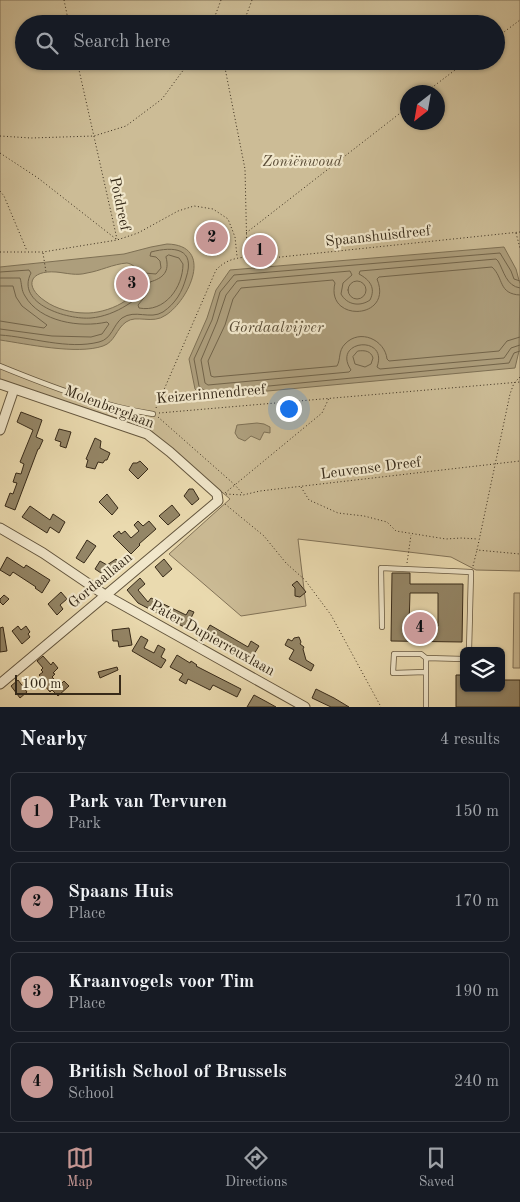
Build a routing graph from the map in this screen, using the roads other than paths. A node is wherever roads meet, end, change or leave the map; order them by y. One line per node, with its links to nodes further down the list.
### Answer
1 (0, 366): 4 (lane, Keizerinnendreef)
2 (0, 384): 3 (street, Molenberglaan)
3 (14, 389): 5 (street); 6 (street, Molenberglaan)
4 (153, 414)
5 (0, 430)
6 (222, 496): 8 (street, Gordaallaan)
7 (0, 528): 8 (street, Pater Dupierreuxlaan)
8 (105, 595): 14 (street, Gordaallaan); 15 (street, Pater Dupierreuxlaan)
9 (382, 627): 10 (lane)
10 (469, 647)
11 (426, 658): 12 (lane); 13 (lane); 13 (lane)
12 (460, 659)
13 (426, 672): 16 (lane)
14 (0, 684)
15 (305, 707)
16 (426, 707)

